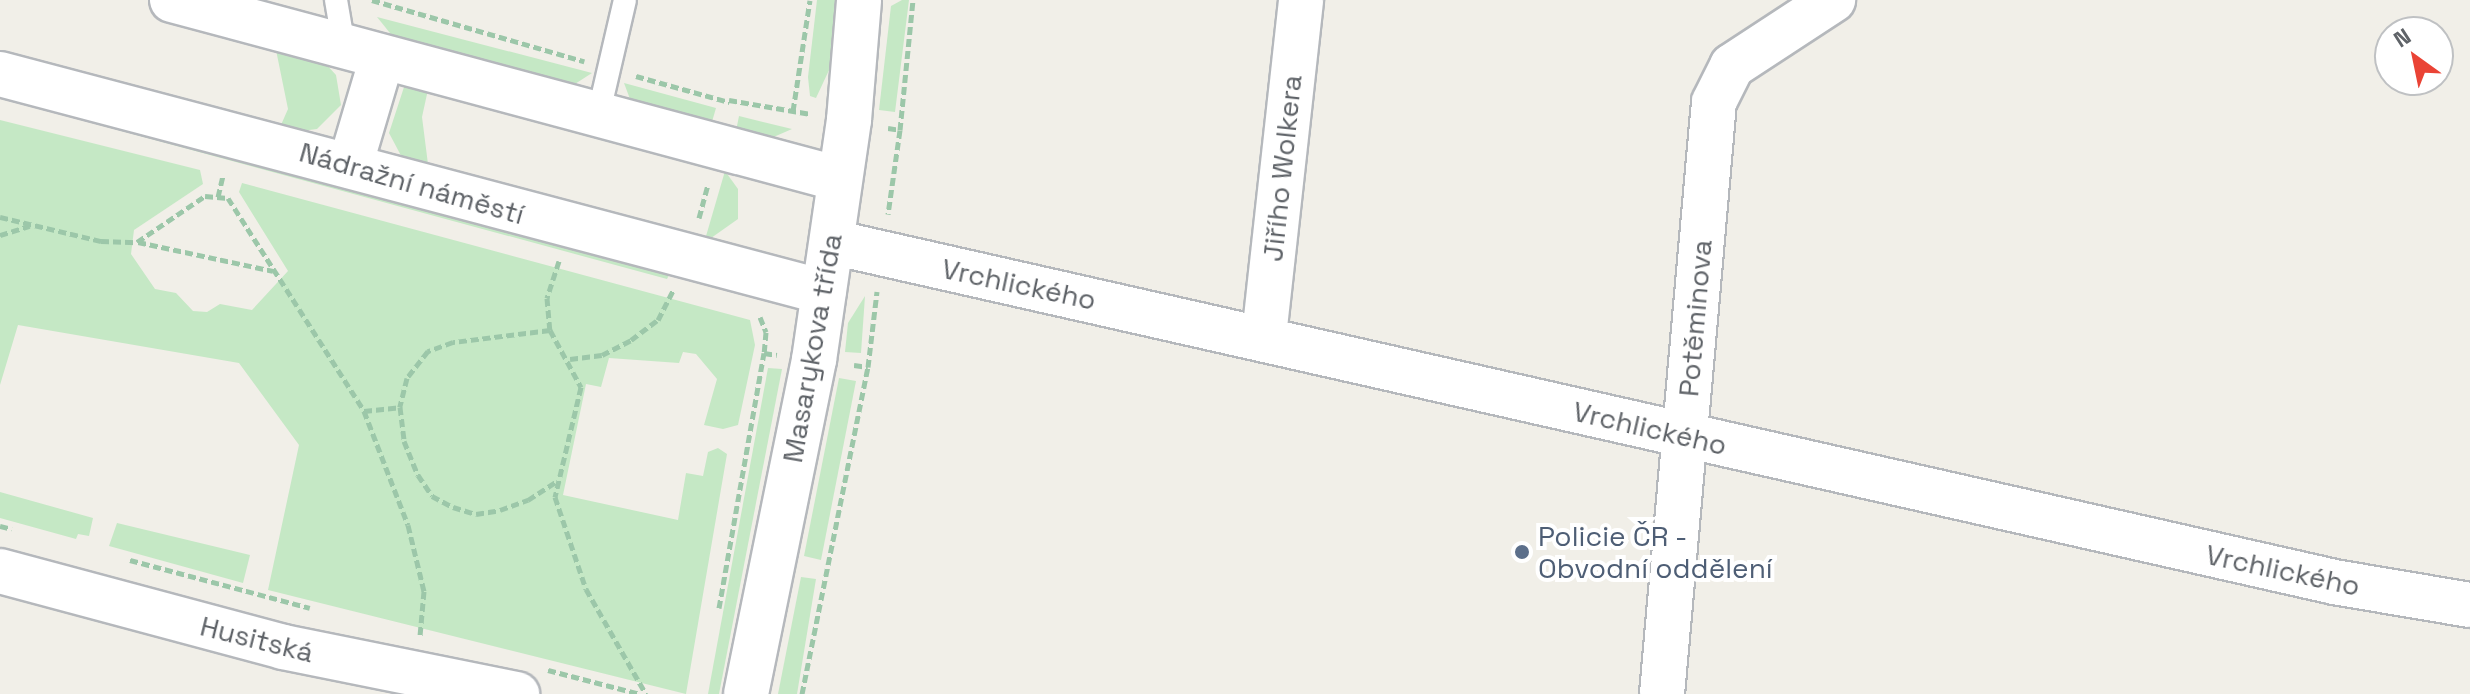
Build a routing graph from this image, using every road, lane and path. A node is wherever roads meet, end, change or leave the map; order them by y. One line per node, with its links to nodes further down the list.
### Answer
1 (172, 0): 9 (street)
2 (336, 0): 10 (lane)
3 (625, 0): 13 (lane)
4 (810, 0): 12 (path)
5 (859, 0): 17 (street, Masarykova třída)
6 (913, 0): 14 (path)
7 (1301, 0): 28 (street, Jiřího Wolkera)
8 (1833, 0): 33 (street, Potěminova)
9 (263, 12): 10 (street)
10 (363, 53): 13 (street); 15 (street)
11 (0, 74): 15 (street, Nádražní náměstí)
12 (793, 111)
13 (598, 116): 17 (street)
14 (900, 130)
15 (350, 166): 26 (street, Nádražní náměstí)
16 (224, 170): 18 (path)
17 (839, 179): 23 (street, Masarykova třída)
18 (218, 197): 22 (path); 25 (path)
19 (0, 217): 20 (path)
20 (32, 226): 21 (path); 22 (path)
21 (0, 235)
22 (137, 242): 25 (path)
23 (832, 242): 26 (street, Masarykova třída); 28 (street, Vrchlického)
24 (559, 260): 27 (path)
25 (274, 271): 32 (path)
26 (824, 292): 41 (street, Masarykova třída)
27 (550, 330): 31 (path); 34 (path)
28 (1264, 336): 33 (street, Vrchlického)
29 (764, 353): 37 (path)
30 (868, 367): 42 (path)
31 (400, 407): 32 (path); 34 (path)
32 (364, 411): 38 (path)
33 (1684, 436): 36 (street, Vrchlického); 43 (street, Potěminova)
34 (558, 481): 40 (path)
35 (0, 571): 39 (street, Husitská)
36 (2470, 605)
37 (717, 617)
38 (420, 637)
39 (517, 694)
40 (646, 694)
41 (746, 694)
42 (802, 694)
43 (1662, 694)

